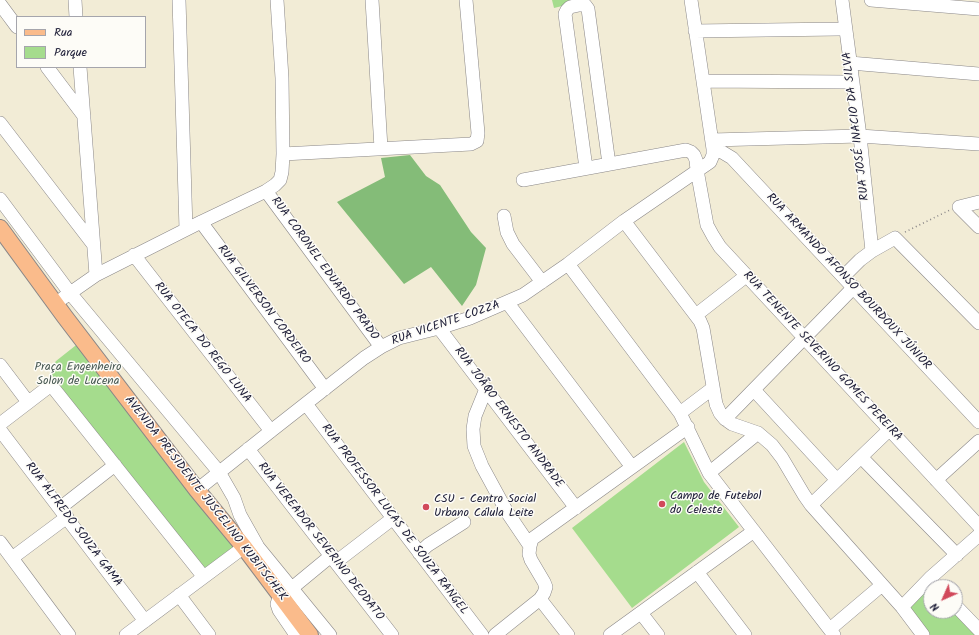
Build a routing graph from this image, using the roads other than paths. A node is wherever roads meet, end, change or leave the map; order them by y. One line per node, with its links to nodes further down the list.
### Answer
1 (75, 0): 11 (street)
2 (179, 0): 40 (street)
3 (278, 0): 27 (street)
4 (372, 0): 26 (street)
5 (466, 0): 26 (street)
6 (691, 0): 14 (street)
7 (842, 0): 15 (street, RUA JOSÉ INACIO DA SILVA)
8 (870, 0): 9 (street)
9 (979, 9)
10 (2, 10): 12 (street)
11 (76, 16)
12 (16, 26)
13 (839, 29): 14 (street)
14 (695, 31): 19 (street)
15 (850, 63): 18 (street); 23 (street, RUA JOSÉ INACIO DA SILVA)
16 (48, 68): 21 (street)
17 (80, 68): 21 (street)
18 (979, 74)
19 (703, 81): 20 (street); 24 (street)
20 (847, 82)
21 (84, 116): 42 (street)
22 (2, 128): 42 (street)
23 (860, 136): 24 (street); 25 (street); 43 (street, RUA JOSÉ INACIO DA SILVA)
24 (712, 144): 30 (street, RUA VICENTE COZZA); 48 (street, RUA ARMANDO AFONSO BOURDOUX JÚNIOR)
25 (979, 144)
26 (381, 148): 27 (street)
27 (283, 154): 32 (street)
28 (609, 164): 29 (street, RUA TENENTE SEVERINO GOMES PEREIRA); 29 (street); 30 (street, RUA TENENTE SEVERINO GOMES PEREIRA)
29 (586, 168): 31 (street, RUA TENENTE SEVERINO GOMES PEREIRA)
30 (697, 170): 37 (street, RUA VICENTE COZZA); 47 (street, RUA TENENTE SEVERINO GOMES PEREIRA)
31 (523, 180)
32 (266, 191): 36 (street); 58 (street, RUA CORONEL EDUARDO PRADO)
33 (0, 199): 38 (street)
34 (979, 202): 39 (street)
35 (504, 216): 49 (street)
36 (201, 222): 40 (street); 61 (street, RUA GILVERSON CORDEIRO)
37 (624, 222): 45 (street, RUA VICENTE COZZA); 54 (street)
38 (19, 224): 41 (street); 51 (street)
39 (979, 227)
40 (186, 230): 44 (street)
41 (2, 231): 53 (main road, AVENIDA PRESIDENTE JUSCELINO KUBITSCHEK)
42 (93, 244): 46 (street)
43 (872, 251): 48 (street); 55 (street)
44 (134, 255): 46 (street); 73 (street, RUA OTECA DO REGO LUNA)
45 (568, 264): 49 (street, RUA VICENTE COZZA); 66 (street)
46 (96, 275): 51 (street)
47 (746, 276): 54 (street); 57 (street, RUA TENENTE SEVERINO GOMES PEREIRA)
48 (844, 276): 50 (street, RUA ARMANDO AFONSO BOURDOUX JÚNIOR)
49 (542, 282): 52 (street, RUA VICENTE COZZA)
50 (854, 287): 57 (street); 68 (street, RUA ARMANDO AFONSO BOURDOUX JÚNIOR)
51 (70, 293): 53 (street); 80 (street)
52 (508, 302): 56 (street, RUA VICENTE COZZA); 79 (street)
53 (55, 303): 84 (main road, AVENIDA PRESIDENTE JUSCELINO KUBITSCHEK)
54 (696, 315): 60 (street)
55 (979, 323)
56 (439, 328): 58 (street, RUA VICENTE COZZA); 62 (street, RUA JOÃQO ERNESTO ANDRADE)
57 (805, 338): 63 (street); 72 (street, RUA TENENTE SEVERINO GOMES PEREIRA)
58 (381, 347): 61 (street, RUA VICENTE COZZA)
59 (0, 365): 64 (street)
60 (713, 388): 66 (street); 67 (street)
61 (326, 389): 65 (street, RUA VICENTE COZZA)
62 (486, 389): 86 (street, RUA JOÃQO ERNESTO ANDRADE); 93 (street)
63 (754, 390): 67 (street); 82 (street)
64 (28, 402): 69 (street); 78 (street)
65 (306, 404): 73 (street, RUA VICENTE COZZA); 88 (street, RUA PROFESSOR LUCAS DE SOUZA RANGEL)
66 (680, 413): 70 (street)
67 (725, 419): 74 (street)
68 (979, 422)
69 (0, 424)
70 (688, 427): 79 (street); 81 (street)
71 (0, 430): 87 (street, RUA ALFREDO SOUZA GAMA)
72 (889, 430): 77 (street); 83 (street, RUA TENENTE SEVERINO GOMES PEREIRA)
73 (271, 431): 76 (street, RUA VICENTE COZZA)
74 (758, 433): 81 (street); 85 (street)
75 (979, 441): 83 (street)
76 (248, 449): 80 (street, RUA VICENTE COZZA); 98 (street, RUA VEREADOR SEVERINO DEODATO)
77 (861, 457): 82 (street); 97 (street)
78 (115, 464): 87 (street); 100 (street)
79 (632, 468): 86 (street)
80 (219, 472): 84 (street, RUA VICENTE COZZA); 103 (street)
81 (709, 473): 91 (street)
82 (837, 480): 85 (street)
83 (936, 480): 90 (street, RUA TENENTE SEVERINO GOMES PEREIRA)
84 (197, 490): 94 (main road, AVENIDA PRESIDENTE JUSCELINO KUBITSCHEK)
85 (811, 505): 102 (street)
86 (576, 508): 93 (street)
87 (63, 512): 95 (street); 110 (street, RUA ALFREDO SOUZA GAMA)
88 (392, 519): 96 (street, RUA PROFESSOR LUCAS DE SOUZA RANGEL); 98 (street)
89 (464, 522): 96 (street)
90 (979, 526)
91 (754, 531): 99 (street); 112 (street)
92 (979, 535): 97 (street)
93 (530, 546): 106 (street)
94 (244, 547): 100 (street); 103 (main road, AVENIDA PRESIDENTE JUSCELINO KUBITSCHEK)
95 (4, 550): 113 (street)
96 (419, 553): 120 (street, RUA PROFESSOR LUCAS DE SOUZA RANGEL)
97 (957, 555): 101 (street)
98 (334, 559): 103 (street); 119 (street, RUA VEREADOR SEVERINO DEODATO)
99 (697, 572): 108 (street); 125 (street)
100 (203, 576): 105 (street)
101 (937, 579)
102 (882, 585): 107 (street); 112 (street)
103 (286, 591): 116 (street); 117 (main road, AVENIDA PRESIDENTE JUSCELINO KUBITSCHEK); 118 (street)
104 (923, 591): 107 (street)
105 (179, 595): 110 (street); 115 (street)
106 (540, 600): 121 (street); 122 (street)
107 (902, 607): 126 (street)
108 (641, 613): 123 (street); 124 (street)
109 (963, 613): 111 (street)
110 (146, 621): 114 (street)
111 (979, 630)
112 (832, 632)
113 (68, 635)
114 (126, 635)
115 (209, 635)
116 (296, 635)
117 (310, 635)
118 (330, 635)
119 (392, 635)
120 (482, 635)
121 (495, 635)
122 (568, 635)
123 (610, 635)
124 (658, 635)
125 (745, 635)
126 (923, 635)

